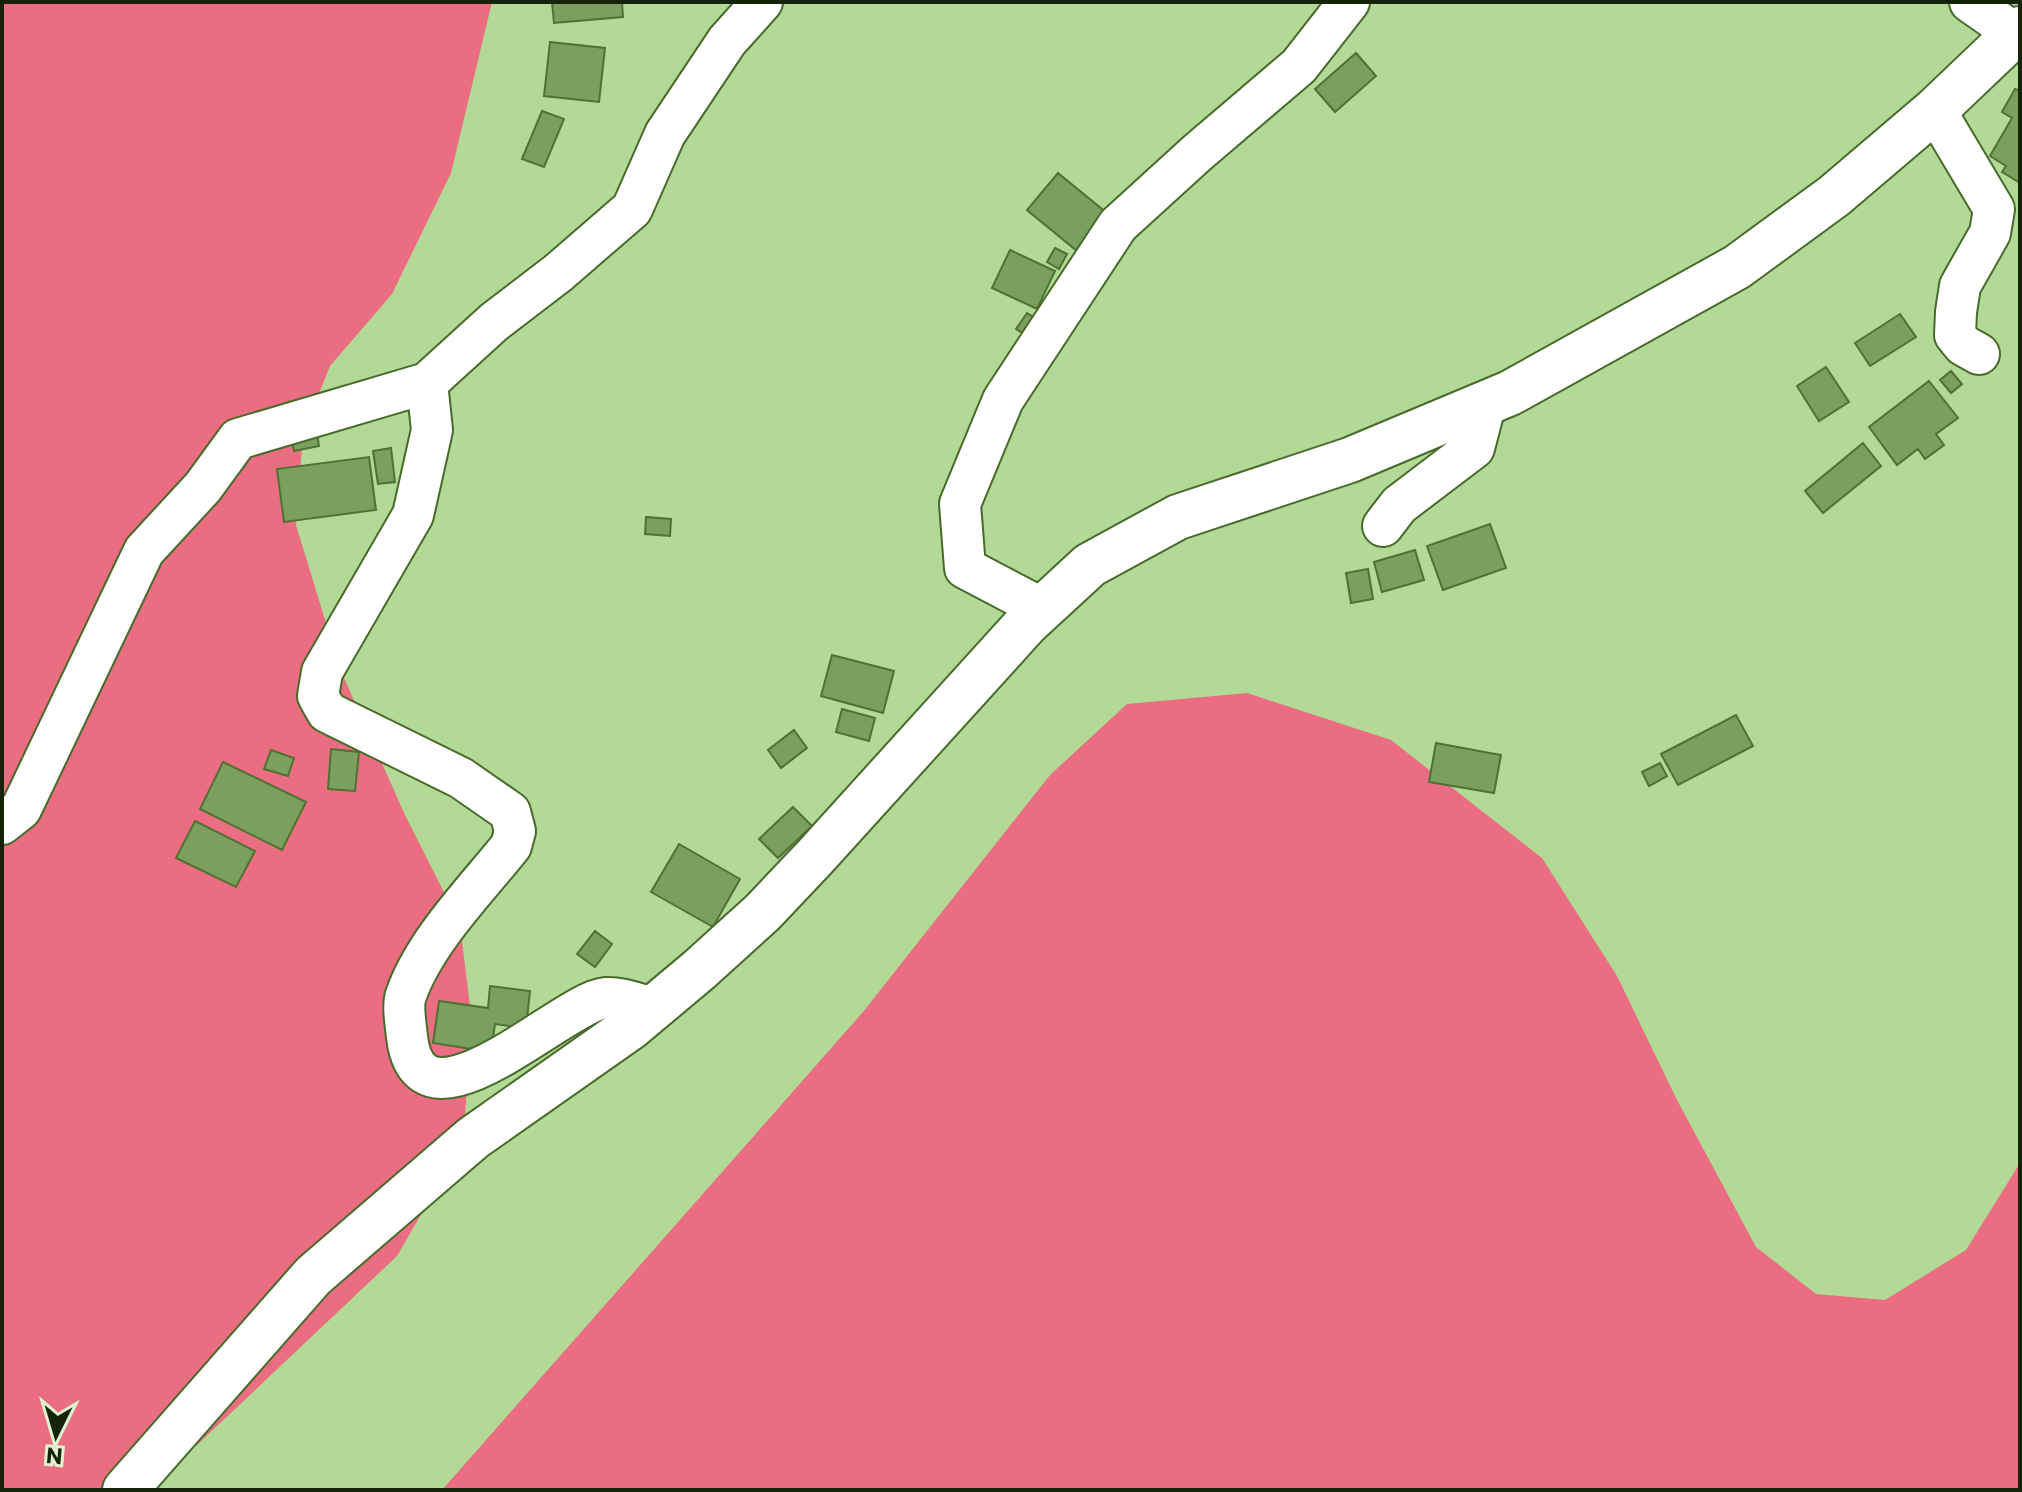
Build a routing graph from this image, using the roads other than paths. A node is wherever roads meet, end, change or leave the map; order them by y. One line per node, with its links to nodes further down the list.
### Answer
1 (762, 2): 7 (street)
2 (1349, 2): 10 (street)
3 (1970, 2): 4 (street)
4 (2018, 32): 5 (street)
5 (1935, 110): 6 (street); 8 (street)
6 (1979, 354)
7 (427, 383): 11 (street); 12 (street)
8 (1486, 402): 9 (street); 10 (street)
9 (1383, 526)
10 (1043, 609): 12 (street)
11 (2, 824)
12 (654, 1008): 13 (street)
13 (125, 1490)

